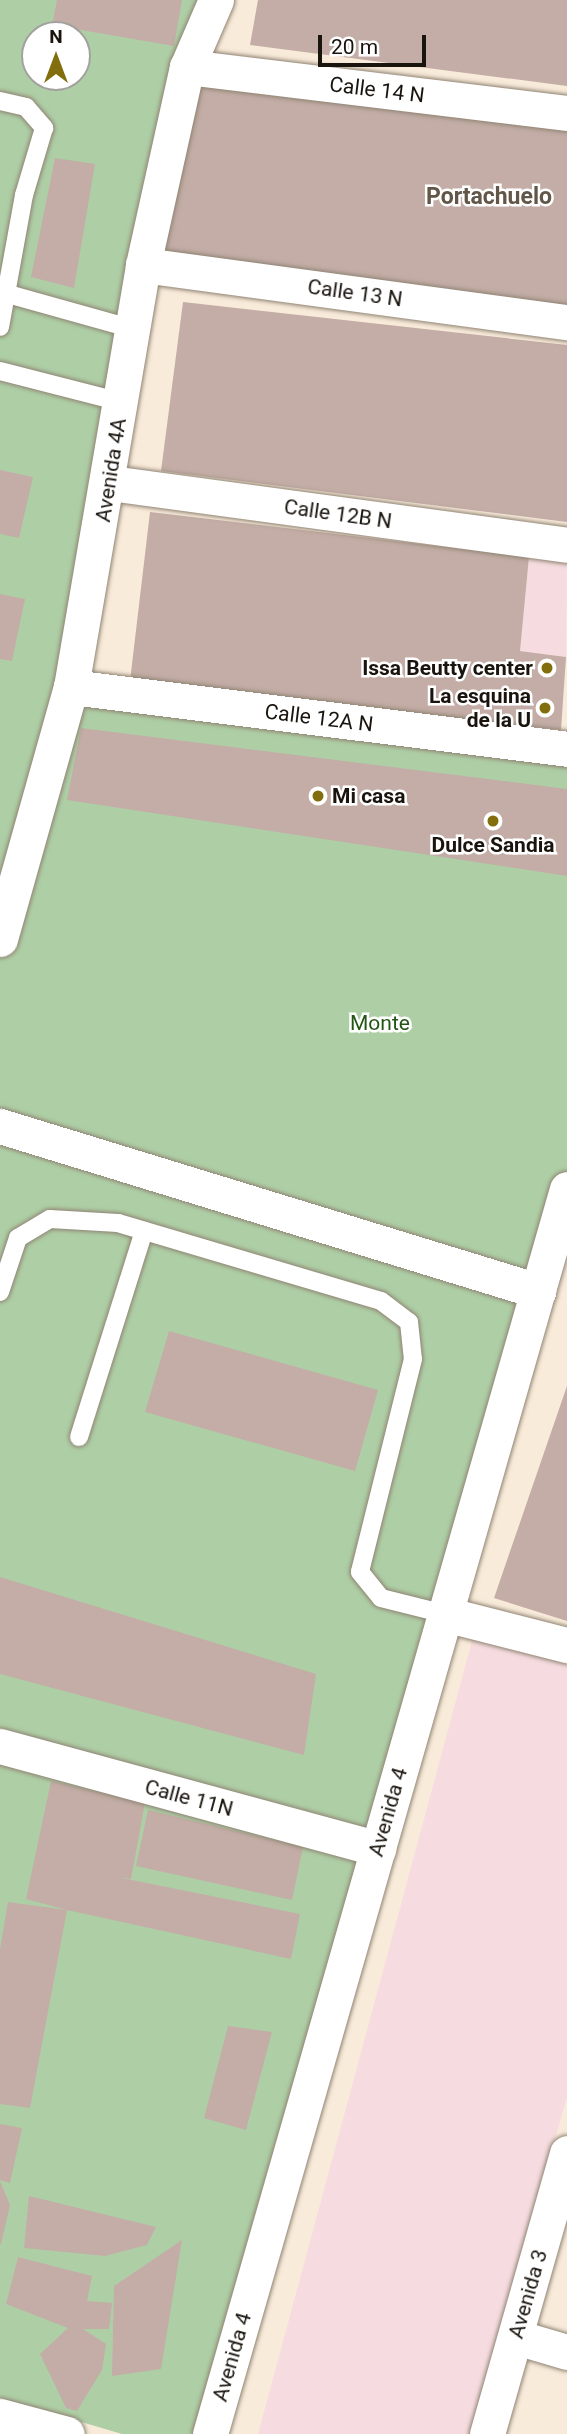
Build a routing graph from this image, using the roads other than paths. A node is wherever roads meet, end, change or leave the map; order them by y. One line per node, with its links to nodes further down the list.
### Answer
1 (215, 0): 2 (street, Avenida 4A)
2 (187, 67): 4 (street, Calle 14 N); 5 (street, Avenida 4A)
3 (0, 101): 6 (lane)
4 (567, 113)
5 (143, 265): 7 (street, Calle 13 N); 9 (street, Avenida 4A)
6 (8, 294): 8 (lane); 9 (lane)
7 (567, 321)
8 (0, 327)
9 (133, 329): 11 (street, Avenida 4A)
10 (0, 371): 11 (lane)
11 (121, 402): 12 (street, Avenida 4A)
12 (110, 483): 13 (street, Calle 12B N); 14 (street, Avenida 4A)
13 (567, 545)
14 (71, 687): 15 (street, Calle 12A N); 16 (street, Avenida 4A)
15 (567, 748)
16 (0, 939)
17 (0, 1126): 21 (street)
18 (567, 1189): 21 (street, Avenida 4)
19 (144, 1231): 20 (lane); 22 (lane); 23 (lane)
20 (0, 1292)
21 (538, 1292): 23 (street, Avenida 4)
22 (79, 1437)
23 (445, 1614): 24 (street); 26 (street, Avenida 4)
24 (567, 1645)
25 (0, 1746): 26 (street, Calle 11N)
26 (377, 1849): 32 (street, Avenida 4)
27 (567, 2153): 28 (street, Avenida 3)
28 (516, 2337): 29 (street); 33 (street, Avenida 3)
29 (567, 2352)
30 (0, 2416): 31 (street)
31 (67, 2434)
32 (210, 2434)
33 (487, 2434)

